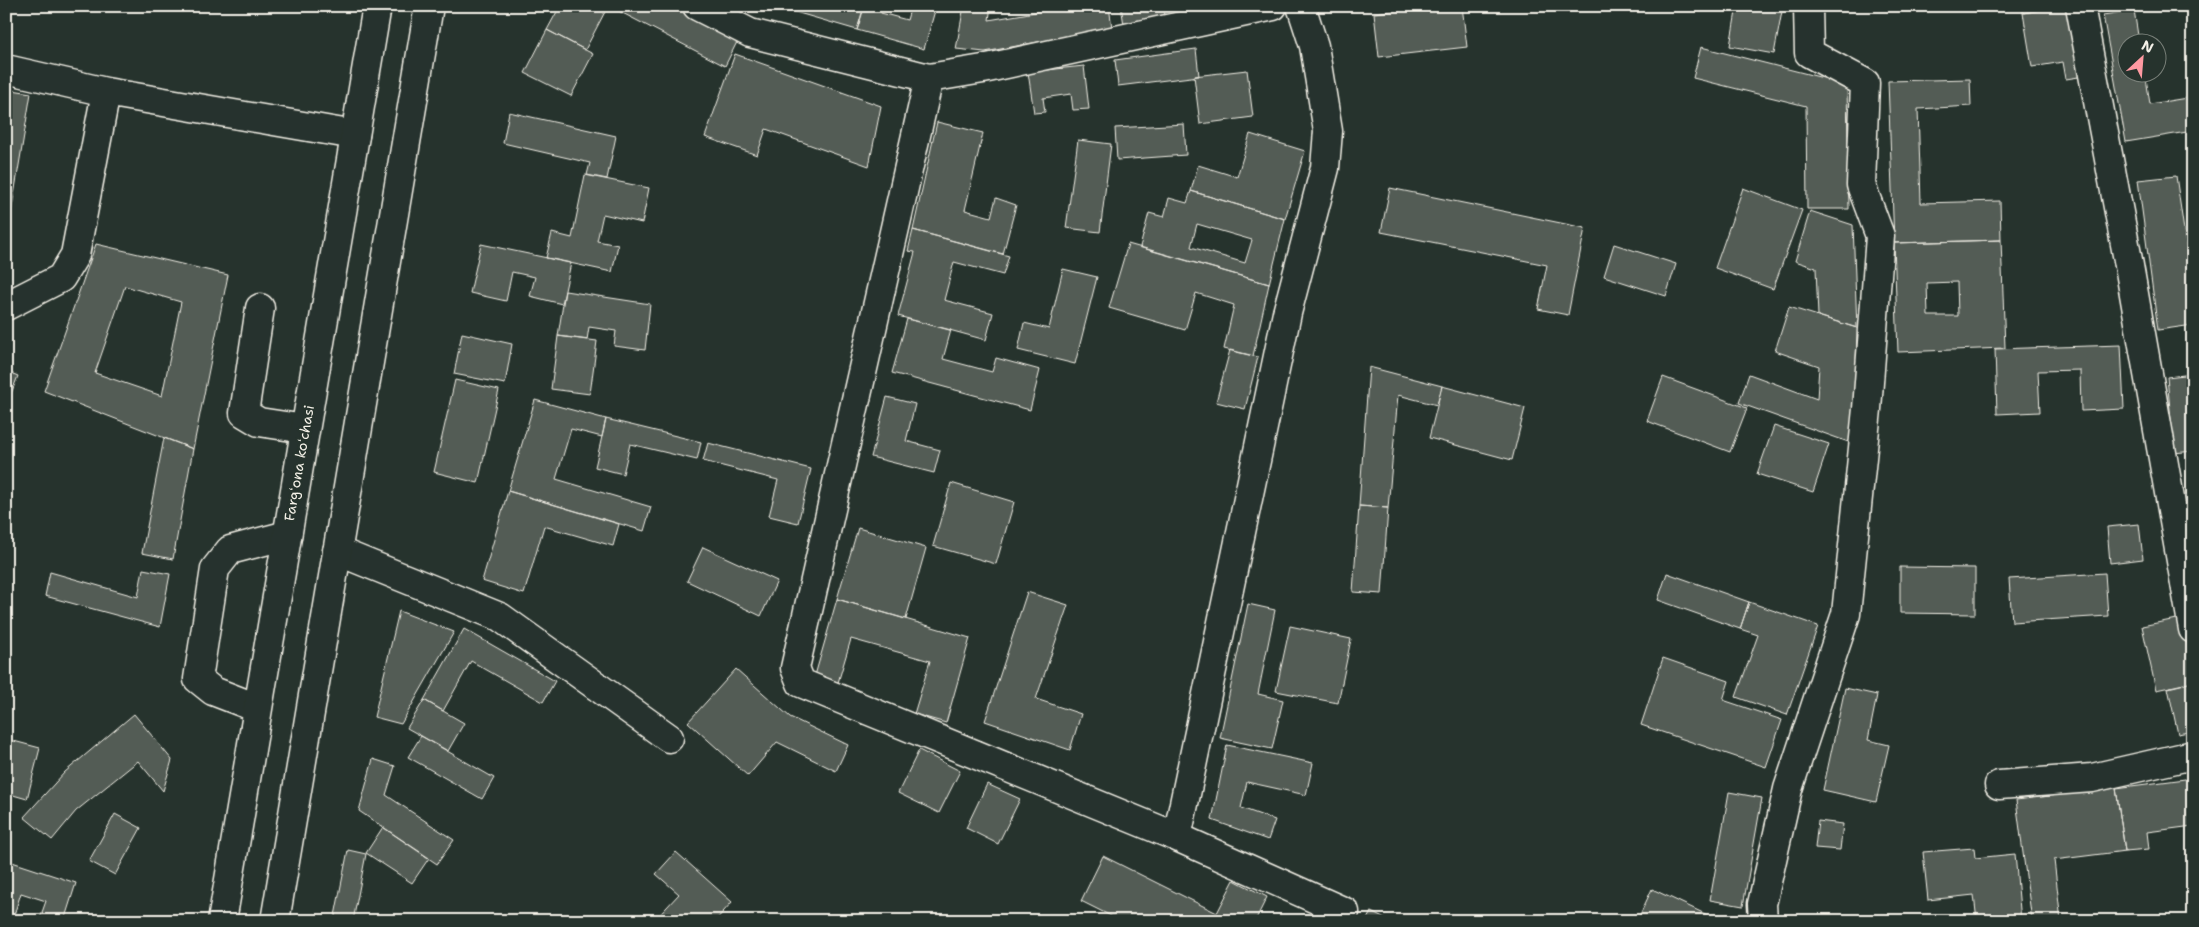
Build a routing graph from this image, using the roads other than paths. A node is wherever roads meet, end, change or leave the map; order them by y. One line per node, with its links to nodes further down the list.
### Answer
1 (377, 6): 11 (street, Fargʻona koʻchasi)
2 (429, 6): 16 (street)
3 (697, 6): 9 (street)
4 (1273, 6): 9 (street)
5 (1301, 6): 22 (street)
6 (1808, 6): 26 (street)
7 (2080, 6): 17 (street)
8 (6, 69): 10 (street)
9 (929, 78): 22 (street)
10 (106, 92): 11 (street); 12 (street)
11 (355, 135): 14 (street, Fargʻona koʻchasi)
12 (6, 306)
13 (260, 308): 14 (street)
14 (305, 429): 15 (street, Fargʻona koʻchasi)
15 (287, 535): 18 (street, Fargʻona koʻchasi); 18 (street)
16 (337, 551): 19 (street); 25 (street)
17 (2193, 629)
18 (257, 708): 24 (street, Fargʻona koʻchasi)
19 (669, 738)
20 (2193, 755): 21 (street)
21 (2000, 786)
22 (1177, 837): 23 (street)
23 (1344, 912)
24 (222, 921)
25 (275, 921)
26 (1763, 921)

